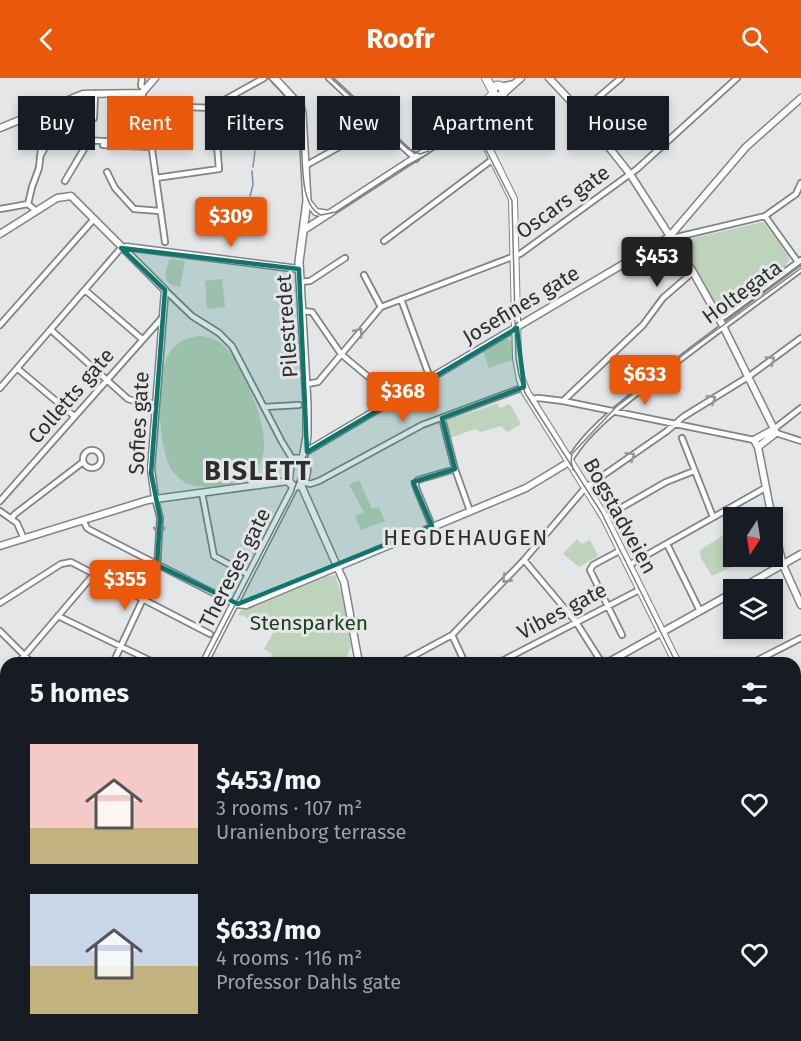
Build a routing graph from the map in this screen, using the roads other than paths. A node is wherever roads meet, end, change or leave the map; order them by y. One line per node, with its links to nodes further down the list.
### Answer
1 (142, 78): 11 (street)
2 (155, 78): 11 (street)
3 (264, 78): 17 (street)
4 (274, 78): 40 (main road, Pilestredet)
5 (329, 78): 18 (street)
6 (487, 78): 12 (main road)
7 (521, 78): 12 (street)
8 (549, 78): 21 (street)
9 (621, 78): 20 (street)
10 (737, 78): 42 (street, Oscars gate)
11 (143, 90): 13 (street); 16 (street)
12 (498, 91): 19 (main road)
13 (95, 93): 14 (street); 15 (street)
14 (78, 96)
15 (95, 96)
16 (144, 96)
17 (233, 96)
18 (349, 96)
19 (492, 96)
20 (600, 96)
21 (567, 97)
22 (801, 98): 58 (street)
23 (18, 121): 24 (street)
24 (0, 128)
25 (400, 143): 38 (street)
26 (103, 145): 27 (street)
27 (107, 145)
28 (40, 150): 37 (street)
29 (43, 150): 37 (street)
30 (83, 150): 44 (street)
31 (152, 150): 43 (street)
32 (217, 150): 43 (street)
33 (334, 150): 40 (street)
34 (429, 150): 38 (street)
35 (489, 150): 39 (main road, Bogstadveien)
36 (611, 150): 42 (street)
37 (39, 158): 49 (street)
38 (416, 159): 53 (street)
39 (493, 159): 59 (street); 62 (main road, Bogstadveien)
40 (305, 166): 48 (main road, Pilestredet)
41 (106, 172): 51 (street)
42 (630, 174): 58 (street); 62 (street, Oscars gate)
43 (156, 178): 51 (street)
44 (65, 181)
45 (801, 183): 46 (street)
46 (796, 194): 47 (street); 54 (street)
47 (801, 200)
48 (308, 201): 53 (street); 56 (main road, Pilestredet)
49 (28, 204): 50 (street); 52 (street)
50 (0, 209)
51 (160, 211): 60 (street)
52 (36, 212): 55 (street); 57 (street)
53 (330, 214): 56 (street)
54 (765, 216): 58 (street, Josefines gate); 64 (street, Holtegata)
55 (94, 219): 61 (street); 77 (street)
56 (303, 230): 65 (main road, Pilestredet)
57 (0, 234)
58 (669, 237): 67 (street); 78 (street, Josefines gate)
59 (384, 241)
60 (165, 242)
61 (121, 248): 65 (street); 70 (street); 71 (street)
62 (515, 257): 72 (street, Oscars gate); 78 (main road, Bogstadveien)
63 (345, 258): 69 (street)
64 (799, 261): 76 (street, Holtegata)
65 (299, 269): 69 (main road, Pilestredet)
66 (801, 269): 79 (street, Holtegata)
67 (693, 272): 76 (street); 93 (street)
68 (364, 275): 73 (street)
69 (300, 282): 74 (main road, Pilestredet)
70 (85, 290): 80 (street); 82 (street)
71 (165, 290): 75 (street, Sofies gate); 96 (street)
72 (401, 299): 73 (street, Oscars gate); 86 (street)
73 (381, 307): 83 (street, Oscars gate, one-way to 73)
74 (302, 311): 83 (street); 88 (main road, Pilestredet)
75 (162, 318): 82 (street, Colletts gate); 94 (street, Sofies gate)
76 (719, 319): 79 (street)
77 (0, 325)
78 (517, 327): 86 (street, Josefines gate); 90 (main road, Bogstadveien)
79 (723, 327): 85 (street); 98 (street, Holtegata)
80 (51, 330): 84 (street); 87 (street)
81 (801, 338): 85 (street, one-way to 81)
82 (142, 339): 87 (street, Colletts gate)
83 (341, 354): 88 (street, Oscars gate); 91 (street)
84 (18, 369): 89 (street); 99 (street)
85 (748, 377): 101 (street, one-way to 85); 102 (street)
86 (430, 378): 91 (street, Josefines gate)
87 (106, 380): 94 (street); 99 (street, Colletts gate)
88 (307, 384): 106 (main road, Pilestredet)
89 (0, 388)
90 (525, 388): 92 (main road, Bogstadveien); 100 (street)
91 (395, 398): 106 (street, Josefines gate)
92 (530, 399): 93 (street); 109 (main road, Bogstadveien)
93 (563, 401): 98 (street)
94 (156, 404): 116 (street, Sofies gate)
95 (299, 405): 96 (street)
96 (264, 407): 107 (street)
97 (801, 408): 102 (street)
98 (613, 411): 101 (street); 109 (street, Holtegata)
99 (74, 416): 117 (street, Colletts gate)
100 (441, 418): 110 (street); 112 (street)
101 (676, 424): 105 (street); 113 (street, one-way to 101)
102 (775, 431): 104 (street); 105 (street)
103 (682, 438): 111 (street)
104 (801, 441)
105 (756, 444): 114 (street)
106 (304, 456): 107 (main road); 112 (main road, Pilestredet)
107 (293, 460): 112 (main road)
108 (83, 462): 108 (street); 123 (street)
109 (569, 462): 113 (main road, Bogstadveien); 120 (street)
110 (455, 469): 120 (street); 125 (street)
111 (694, 471): 121 (street); 122 (street)
112 (297, 484): 115 (street); 135 (street); 138 (main road, Thereses gate)
113 (586, 487): 122 (main road, Bogstadveien); 131 (street)
114 (765, 488): 118 (street); 121 (street)
115 (202, 493): 116 (street); 138 (street)
116 (155, 498): 124 (street); 132 (street, Sofies gate, one-way to 132)
117 (0, 501)
118 (769, 507)
119 (0, 511): 123 (street)
120 (470, 511): 125 (street)
121 (713, 517): 127 (street)
122 (605, 518): 129 (main road, Bogstadveien)
123 (11, 519): 126 (street)
124 (83, 520): 126 (street); 132 (street)
125 (432, 526): 135 (street)
126 (24, 538): 128 (street)
127 (667, 544): 134 (street); 147 (street)
128 (0, 546)
129 (621, 550): 134 (main road, Bogstadveien); 146 (street)
130 (801, 554): 133 (street)
131 (524, 560): 149 (street); 153 (street, one-way to 153)
132 (157, 565): 142 (street, Sofies gate); 144 (street)
133 (783, 565): 145 (street)
134 (629, 566): 140 (main road, Bogstadveien)
135 (337, 567): 144 (street); 161 (street)
136 (779, 567): 139 (street)
137 (94, 574): 142 (street); 143 (street); 148 (street)
138 (249, 575): 144 (main road, Thereses gate)
139 (758, 579)
140 (640, 589): 146 (street, Vibes gate); 151 (main road, Bogstadveien)
141 (723, 598): 147 (street)
142 (143, 599): 152 (street); 156 (street, Sofies gate)
143 (0, 603)
144 (234, 604): 160 (main road, Thereses gate)
145 (801, 604)
146 (607, 606): 149 (street, Vibes gate); 154 (street)
147 (700, 611): 151 (street)
148 (58, 616): 156 (street); 157 (street)
149 (576, 622): 164 (street, Vibes gate); 165 (street)
150 (0, 631): 157 (street)
151 (663, 633): 166 (street); 167 (main road, Bogstadveien)
152 (210, 634)
153 (452, 635): 162 (street); 163 (street)
154 (622, 635)
155 (801, 638): 168 (street)
156 (120, 647): 158 (street, Sofies gate); 159 (street)
157 (24, 655)
158 (116, 657)
159 (142, 657)
160 (207, 657)
161 (356, 657)
162 (411, 657)
163 (462, 657)
164 (509, 657)
165 (598, 657)
166 (619, 657)
167 (674, 657)
168 (764, 657)

